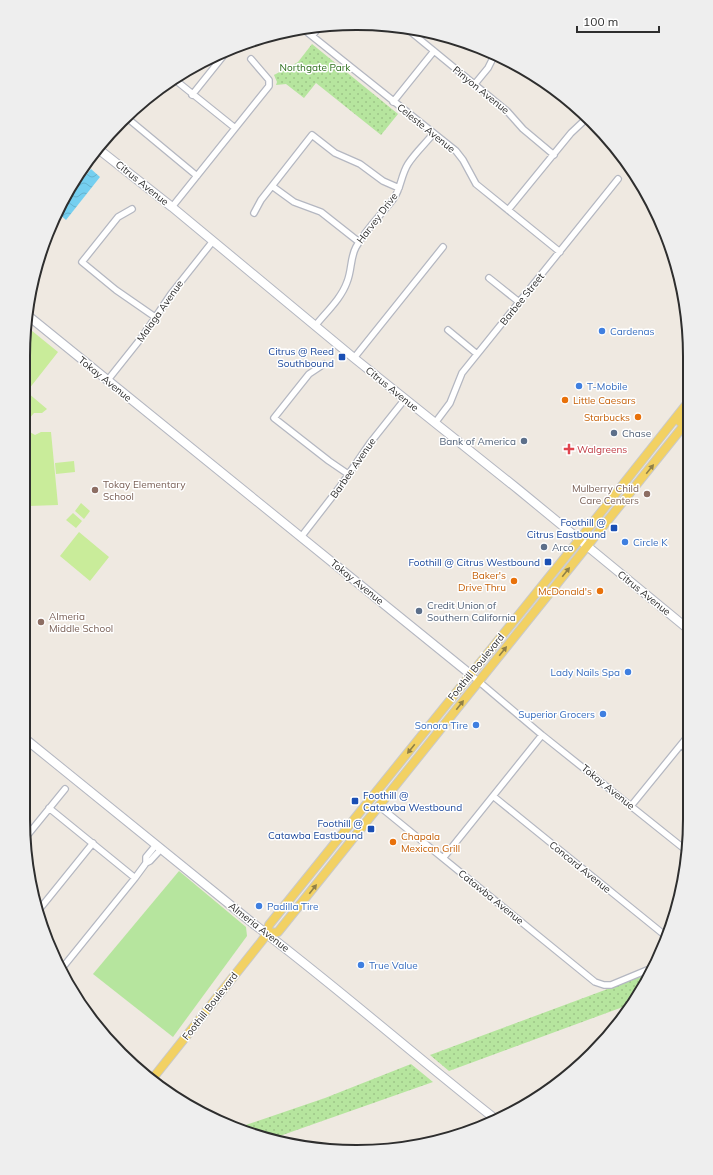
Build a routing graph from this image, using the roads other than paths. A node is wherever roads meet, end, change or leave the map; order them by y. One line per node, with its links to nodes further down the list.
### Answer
1 (314, 33): 4 (street)
2 (309, 34): 4 (street, Celeste Avenue)
3 (415, 35): 5 (street, Pinyon Avenue)
4 (312, 36): 12 (street, Celeste Avenue)
5 (434, 51): 10 (street, Pinyon Avenue); 12 (street)
6 (251, 59): 15 (street)
7 (492, 60): 10 (street)
8 (219, 61): 11 (street)
9 (179, 83): 11 (street)
10 (474, 85): 18 (street, Pinyon Avenue)
11 (192, 94): 15 (street)
12 (393, 102): 16 (street, Celeste Avenue)
13 (131, 121): 19 (street)
14 (583, 122): 18 (street)
15 (235, 128): 19 (street)
16 (433, 134): 22 (street, Harvey Drive); 25 (street, Celeste Avenue)
17 (102, 152): 23 (street, Citrus Avenue)
18 (554, 155): 25 (street)
19 (197, 176): 23 (street)
20 (618, 179): 30 (street, Barbee Street)
21 (272, 186): 22 (street); 26 (street); 28 (street)
22 (400, 188): 28 (street, Harvey Drive)
23 (172, 207): 27 (street, Citrus Avenue)
24 (132, 209): 33 (street)
25 (508, 210): 30 (street, Celeste Avenue)
26 (254, 213)
27 (213, 241): 33 (street, Malaga Avenue); 35 (street, Citrus Avenue)
28 (359, 242): 35 (street, Harvey Drive)
29 (443, 248): 38 (street)
30 (560, 252): 32 (street, Barbee Street)
31 (488, 278): 32 (street)
32 (519, 302): 37 (street, Barbee Street)
33 (155, 317): 40 (street, Malaga Avenue)
34 (32, 319): 40 (street, Tokay Avenue)
35 (315, 326): 38 (street, Citrus Avenue)
36 (448, 330): 37 (street)
37 (477, 354): 44 (street, Barbee Street)
38 (354, 358): 41 (street, Citrus Avenue)
39 (324, 364): 47 (street)
40 (107, 381): 48 (street, Tokay Avenue)
41 (405, 399): 44 (street, Citrus Avenue); 47 (street, Barbee Avenue)
42 (683, 409): 49 (main road, Foothill Boulevard)
43 (683, 418): 46 (main road)
44 (435, 423): 49 (street, Citrus Avenue)
45 (683, 426): 46 (main road, Foothill Boulevard)
46 (674, 437): 50 (main road, Foothill Boulevard, one-way to 46)
47 (348, 474): 48 (street, Barbee Avenue)
48 (301, 537): 52 (street, Tokay Avenue)
49 (579, 540): 50 (street, Citrus Avenue); 52 (main road, Foothill Boulevard)
50 (587, 546): 51 (street, Citrus Avenue); 53 (main road, Foothill Boulevard, one-way to 50)
51 (683, 625)
52 (470, 674): 53 (street, Tokay Avenue); 71 (main road, Foothill Boulevard, one-way to 71)
53 (479, 682): 54 (street, Tokay Avenue); 60 (main road, Foothill Boulevard, one-way to 53)
54 (542, 735): 59 (street); 61 (street, Tokay Avenue)
55 (30, 742): 66 (street, Almeria Avenue)
56 (683, 742): 57 (street)
57 (681, 745): 61 (street)
58 (65, 789): 62 (street)
59 (493, 796): 67 (street); 70 (street, Concord Avenue)
60 (379, 806): 67 (street, Catawba Avenue); 71 (main road, Foothill Boulevard, one-way to 60)
61 (631, 806): 65 (street, Tokay Avenue)
62 (49, 808): 63 (street); 64 (street)
63 (31, 831)
64 (93, 843): 68 (street); 69 (street)
65 (681, 846)
66 (158, 847): 68 (street); 71 (street, Almeria Avenue)
67 (444, 857): 73 (street, Catawba Avenue)
68 (135, 878): 72 (street)
69 (42, 906)
70 (662, 933)
71 (267, 934): 74 (main road, Foothill Boulevard); 75 (street, Almeria Avenue)
72 (65, 965)
73 (645, 971)
74 (155, 1076)
75 (491, 1116)

